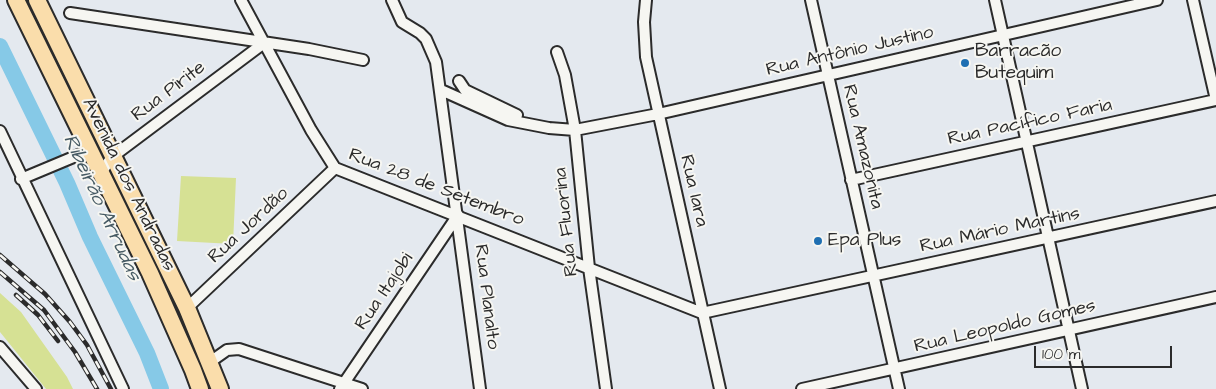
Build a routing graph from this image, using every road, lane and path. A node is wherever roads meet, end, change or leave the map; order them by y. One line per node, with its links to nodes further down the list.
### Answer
1 (16, 0): 24 (main road, Avenida dos Andradas)
2 (37, 0): 25 (main road, Avenida dos Andradas)
3 (241, 0): 12 (street, Rua 28 de Setembro)
4 (392, 0): 17 (street)
5 (646, 0): 19 (street, Rua Iara)
6 (811, 0): 15 (street, Rua Amazonita)
7 (995, 0): 11 (street)
8 (1157, 0): 11 (street, Rua Antônio Justino)
9 (1193, 0): 18 (street)
10 (70, 13): 12 (street)
11 (1002, 35): 15 (street, Rua Antônio Justino); 23 (street)
12 (264, 43): 14 (street); 25 (street, Rua Pirite); 26 (street, Rua 28 de Setembro)
13 (557, 52): 21 (street, Rua Fluorina)
14 (363, 60)
15 (828, 74): 19 (street, Rua Antônio Justino); 29 (street, Rua Amazonita)
16 (459, 81): 20 (street, Rua Antônio Justino)
17 (441, 90): 20 (street, Rua Antônio Justino); 31 (street, Rua Planalto)
18 (1216, 100): 23 (street, Rua Pacífico Faria)
19 (658, 114): 21 (street, Rua Antônio Justino); 37 (street, Rua Iara)
20 (550, 128): 21 (street, Rua Antônio Justino)
21 (575, 130): 33 (street, Rua Fluorina)
22 (0, 131): 28 (street)
23 (1026, 142): 29 (street, Rua Pacífico Faria); 32 (street)
24 (86, 152): 27 (main road, Avenida dos Andradas); 28 (street)
25 (112, 157): 27 (street, Rua Pirite); 36 (main road, Avenida dos Andradas)
26 (335, 168): 31 (street, Rua 28 de Setembro); 36 (street, Rua Jordão)
27 (100, 174): 38 (main road, Avenida dos Andradas)
28 (21, 179): 45 (street)
29 (852, 180): 34 (street, Rua Amazonita)
30 (1216, 201): 32 (street, Rua Mário Martins)
31 (458, 215): 33 (street, Rua 28 de Setembro); 43 (street, Rua Itajobi); 49 (street, Rua Planalto)
32 (1049, 239): 34 (street, Rua Mário Martins); 39 (street)
33 (590, 268): 37 (street, Rua 28 de Setembro); 50 (street, Rua Fluorina)
34 (873, 276): 37 (street, Rua Mário Martins); 42 (street, Rua Amazonita)
35 (1216, 297): 39 (street, Rua Leopoldo Gomes)
36 (187, 308): 38 (main road); 41 (main road, Avenida dos Andradas)
37 (702, 313): 51 (street, Rua Iara)
38 (170, 315): 46 (main road, Avenida dos Andradas)
39 (1069, 330): 42 (street, Rua Leopoldo Gomes); 54 (street)
40 (1, 350): 44 (street)
41 (210, 362): 43 (street); 47 (main road, Avenida dos Andradas)
42 (894, 369): 52 (street, Rua Leopoldo Gomes); 53 (street, Rua Amazonita)
43 (342, 386): 48 (street)
44 (36, 389)
45 (124, 389)
46 (200, 389)
47 (220, 389)
48 (362, 389)
49 (480, 389)
50 (606, 389)
51 (720, 389)
52 (802, 389)
53 (899, 389)
54 (1082, 389)

